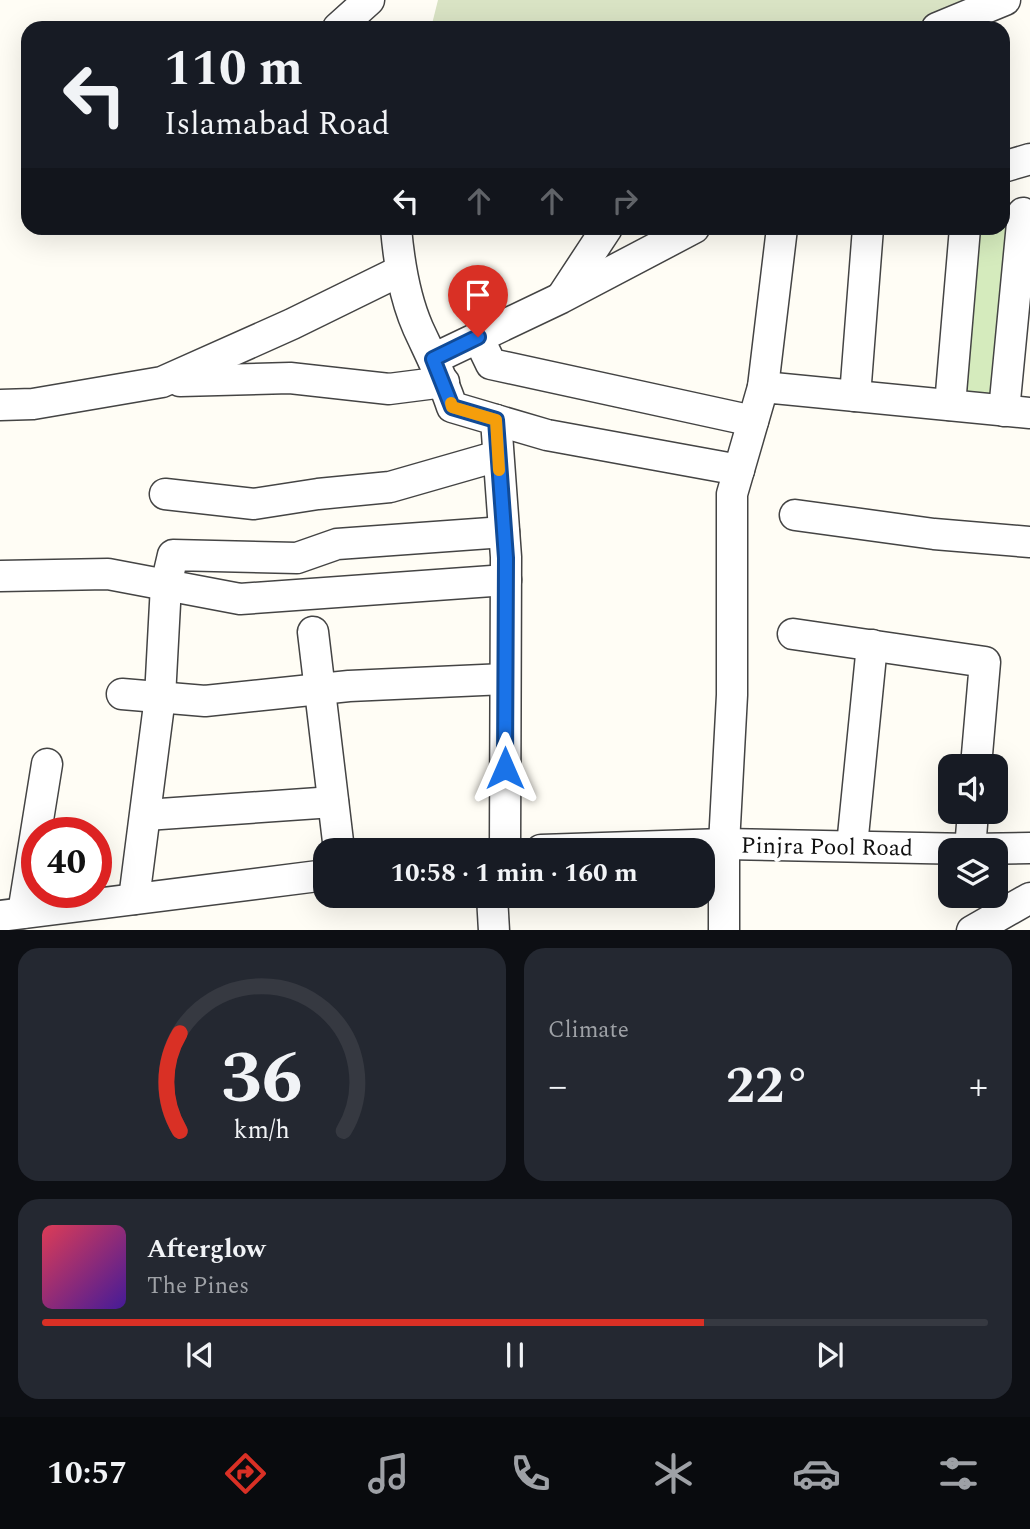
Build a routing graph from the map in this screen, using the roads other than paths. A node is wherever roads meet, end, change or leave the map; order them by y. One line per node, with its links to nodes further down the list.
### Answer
1 (369, 0): 3 (street)
2 (1005, 0): 4 (street)
3 (346, 21)
4 (954, 21)
5 (1030, 159): 6 (street)
6 (1010, 165)
7 (1018, 213): 23 (street)
8 (397, 235): 14 (street)
9 (602, 235): 15 (street)
10 (681, 235): 15 (street)
11 (781, 235): 19 (street)
12 (868, 235): 20 (street)
13 (964, 235): 22 (street)
14 (400, 271): 17 (street); 18 (street)
15 (561, 298): 16 (street)
16 (478, 337): 17 (street); 25 (street)
17 (439, 370): 18 (street); 24 (street)
18 (162, 382): 21 (street)
19 (763, 387): 20 (street); 25 (street)
20 (855, 396): 22 (street)
21 (0, 405)
22 (950, 405): 23 (street)
23 (1017, 412)
24 (496, 420): 26 (street); 27 (street)
25 (753, 421): 27 (street)
26 (498, 456): 28 (street); 30 (street)
27 (739, 470): 49 (street)
28 (165, 494)
29 (795, 515): 31 (street)
30 (504, 532): 33 (street); 34 (street)
31 (1030, 542)
32 (0, 576): 34 (street)
33 (506, 580): 34 (street); 38 (street)
34 (166, 585): 41 (street)
35 (313, 632): 39 (street)
36 (793, 634): 37 (street)
37 (872, 645): 42 (street); 50 (street)
38 (505, 679): 39 (street); 47 (street)
39 (319, 689): 41 (street); 44 (street)
40 (122, 694): 41 (street)
41 (160, 697): 45 (street)
42 (977, 754)
43 (47, 764): 58 (street)
44 (333, 802): 45 (street); 46 (street)
45 (146, 815): 56 (street)
46 (338, 838)
47 (505, 838)
48 (715, 844): 49 (street, Pinjra Pool Road)
49 (724, 844): 50 (street, Pinjra Pool Road); 60 (street)
50 (852, 846): 51 (street, Pinjra Pool Road)
51 (938, 848)
52 (1008, 848): 53 (street, Pinjra Pool Road)
53 (1030, 848)
54 (313, 877): 56 (street)
55 (1030, 898): 61 (street)
56 (134, 899): 58 (street)
57 (493, 908): 59 (street)
58 (12, 914)
59 (494, 930)
60 (724, 930)
61 (972, 930)

